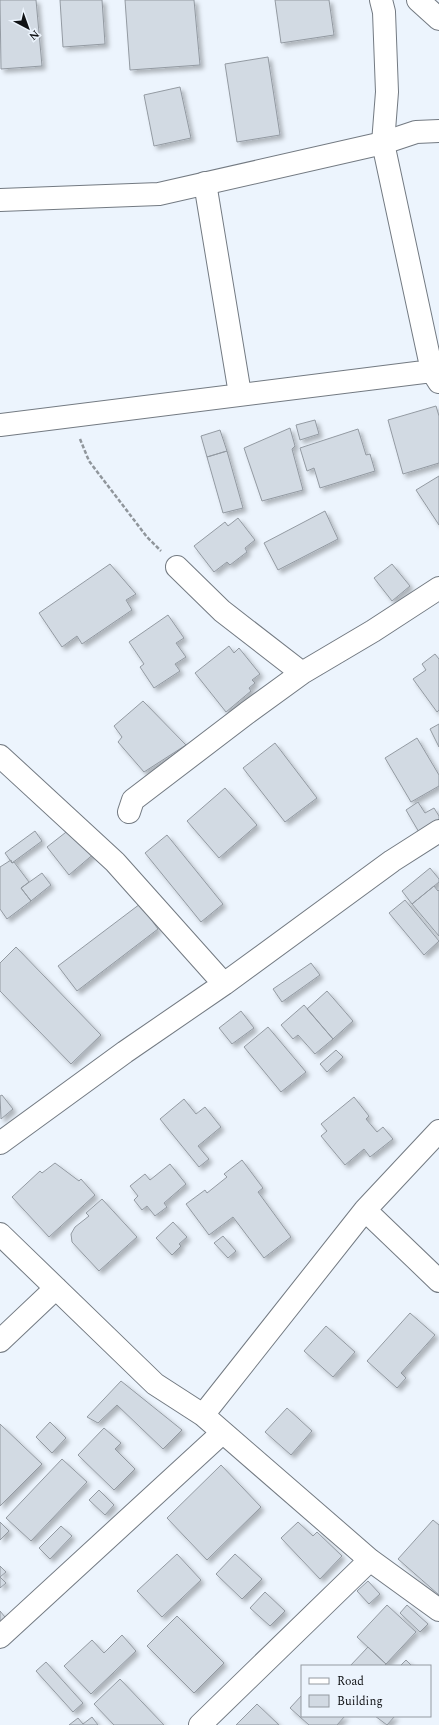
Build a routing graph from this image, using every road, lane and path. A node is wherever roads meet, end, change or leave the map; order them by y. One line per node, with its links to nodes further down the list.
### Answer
1 (381, 0): 5 (street)
2 (418, 0): 3 (street)
3 (439, 19)
4 (439, 131): 5 (street)
5 (383, 143): 6 (street); 8 (street)
6 (205, 183): 7 (street); 9 (street)
7 (0, 200)
8 (436, 376): 9 (street)
9 (240, 394): 10 (street)
10 (71, 416): 11 (street); 12 (path)
11 (0, 425)
12 (177, 567): 14 (street)
13 (439, 588): 14 (street)
14 (302, 673): 16 (street)
15 (0, 756): 18 (street)
16 (129, 812)
17 (439, 831): 18 (street)
18 (224, 984): 20 (street)
19 (439, 1131): 21 (street)
20 (0, 1143)
21 (365, 1210): 23 (street); 26 (street)
22 (0, 1234): 24 (street)
23 (439, 1281)
24 (56, 1288): 25 (street); 26 (street)
25 (0, 1341)
26 (203, 1415): 27 (street)
27 (222, 1433): 28 (street); 30 (street)
28 (370, 1560): 29 (street); 31 (street)
29 (439, 1610)
30 (0, 1637)
31 (200, 1725)

